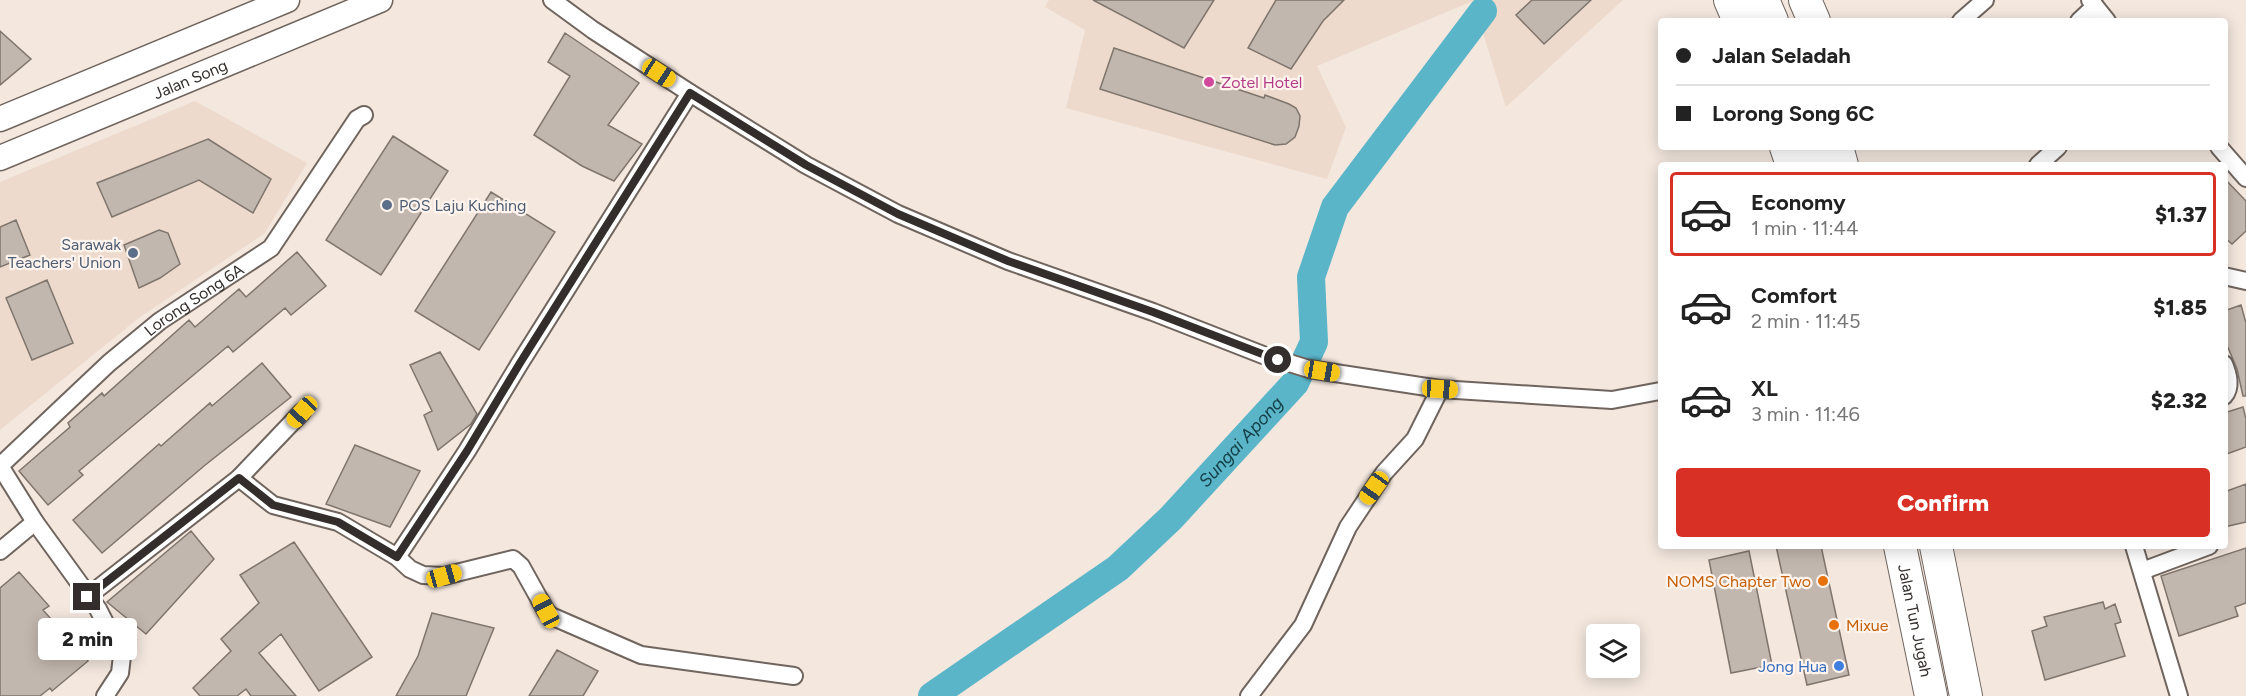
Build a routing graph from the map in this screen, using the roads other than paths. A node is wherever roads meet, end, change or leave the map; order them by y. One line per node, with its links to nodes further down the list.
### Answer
1 (287, 0): 19 (main road)
2 (380, 0): 22 (main road, Jalan Song)
3 (552, 0): 17 (street)
4 (1730, 0): 10 (highway)
5 (1763, 0): 11 (highway)
6 (1786, 0): 12 (highway)
7 (1805, 0): 13 (highway)
8 (1984, 0): 14 (street)
9 (2092, 3): 15 (street); 16 (street)
10 (1738, 18)
11 (1771, 18)
12 (1793, 18)
13 (1813, 18)
14 (1963, 18)
15 (2081, 18)
16 (2104, 18)
17 (690, 93): 27 (street); 38 (street)
18 (364, 115): 30 (street, Lorong Song 6A)
19 (0, 119)
20 (2055, 150): 23 (street)
21 (2232, 153): 24 (street)
22 (0, 158)
23 (2041, 162)
24 (2246, 177)
25 (2228, 277): 26 (street)
26 (2246, 281)
27 (1440, 389): 28 (street); 43 (street)
28 (1658, 392)
29 (302, 412): 31 (street)
30 (0, 466): 32 (street)
31 (239, 478): 38 (street); 40 (street)
32 (35, 522): 37 (street); 40 (street)
33 (1901, 549): 44 (highway, Jalan Tun Jugah)
34 (1937, 549): 45 (highway)
35 (2135, 549): 39 (street)
36 (2201, 549): 39 (street)
37 (0, 551)
38 (397, 557): 41 (street)
39 (2142, 571): 46 (street)
40 (87, 597): 42 (street)
41 (794, 676)
42 (105, 696)
43 (1249, 696)
44 (1931, 696)
45 (1966, 696)
46 (2179, 696)

